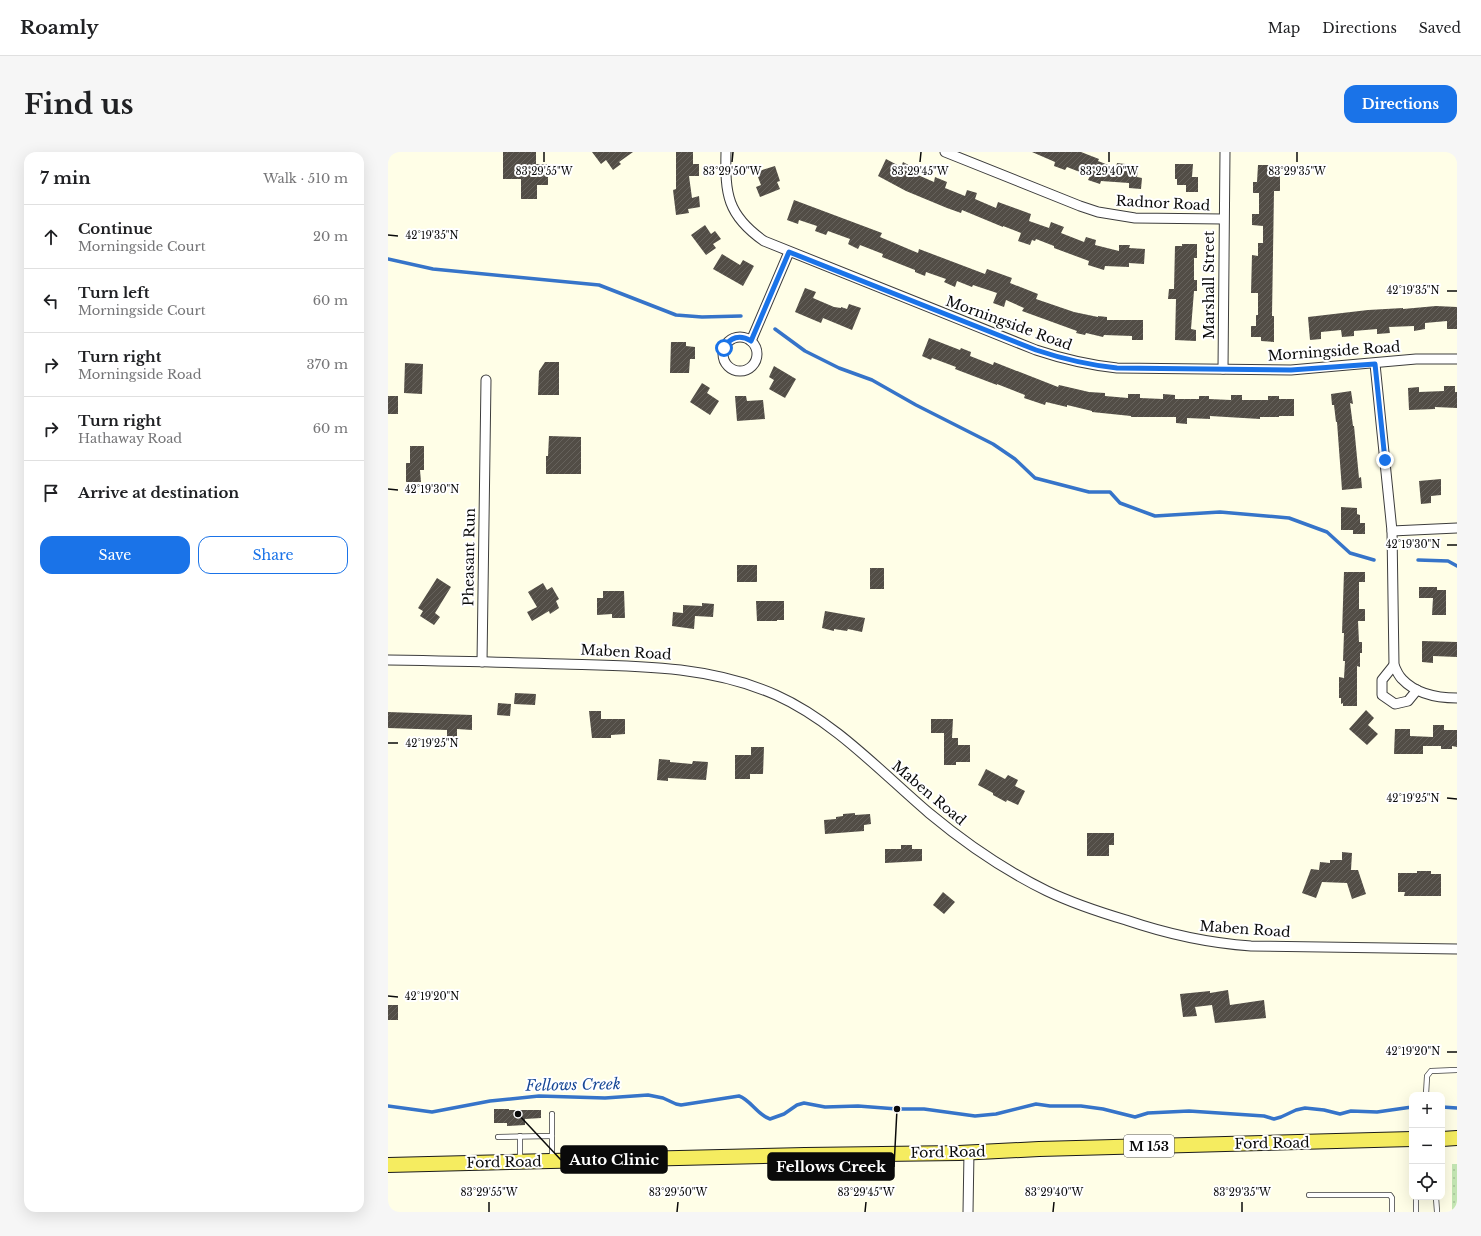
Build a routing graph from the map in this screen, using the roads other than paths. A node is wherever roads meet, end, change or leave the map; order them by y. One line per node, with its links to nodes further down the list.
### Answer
1 (726, 152): 5 (street, Morningside Road)
2 (945, 152): 4 (street, Radnor Road)
3 (1225, 152): 4 (street, Marshall Street)
4 (1224, 219): 9 (street, Marshall Street)
5 (789, 252): 6 (street); 9 (street, Morningside Road)
6 (751, 341)
7 (1457, 359): 8 (street, Morningside Road)
8 (1375, 364): 9 (street, Morningside Road); 12 (street)
9 (1223, 369)
10 (486, 380): 14 (street, Pheasant Run)
11 (1457, 528): 12 (street)
12 (1392, 531): 15 (street)
13 (388, 660): 14 (street, Maben Road)
14 (482, 662): 18 (street, Maben Road)
15 (1394, 665): 16 (street); 16 (street)
16 (1417, 690): 17 (street)
17 (1457, 698)
18 (1457, 948)
19 (1457, 1070): 20 (lane)
20 (1426, 1092)
21 (552, 1114): 23 (lane)
22 (520, 1136): 23 (lane); 24 (lane); 30 (lane)
23 (552, 1136): 29 (lane)
24 (498, 1137)
25 (1457, 1138): 27 (main road)
26 (1409, 1139): 28 (main road, Ford Road / M 153)
27 (1445, 1139)
28 (969, 1152): 29 (main road, Ford Road / M 153); 35 (street)
29 (552, 1161): 30 (main road, Ford Road / M 153)
30 (520, 1162): 31 (main road, Ford Road / M 153)
31 (388, 1166)
32 (1308, 1195): 36 (lane)
33 (1416, 1200): 37 (lane)
34 (1436, 1200): 38 (lane)
35 (968, 1212)
36 (1392, 1212)
37 (1416, 1212)
38 (1437, 1212)

